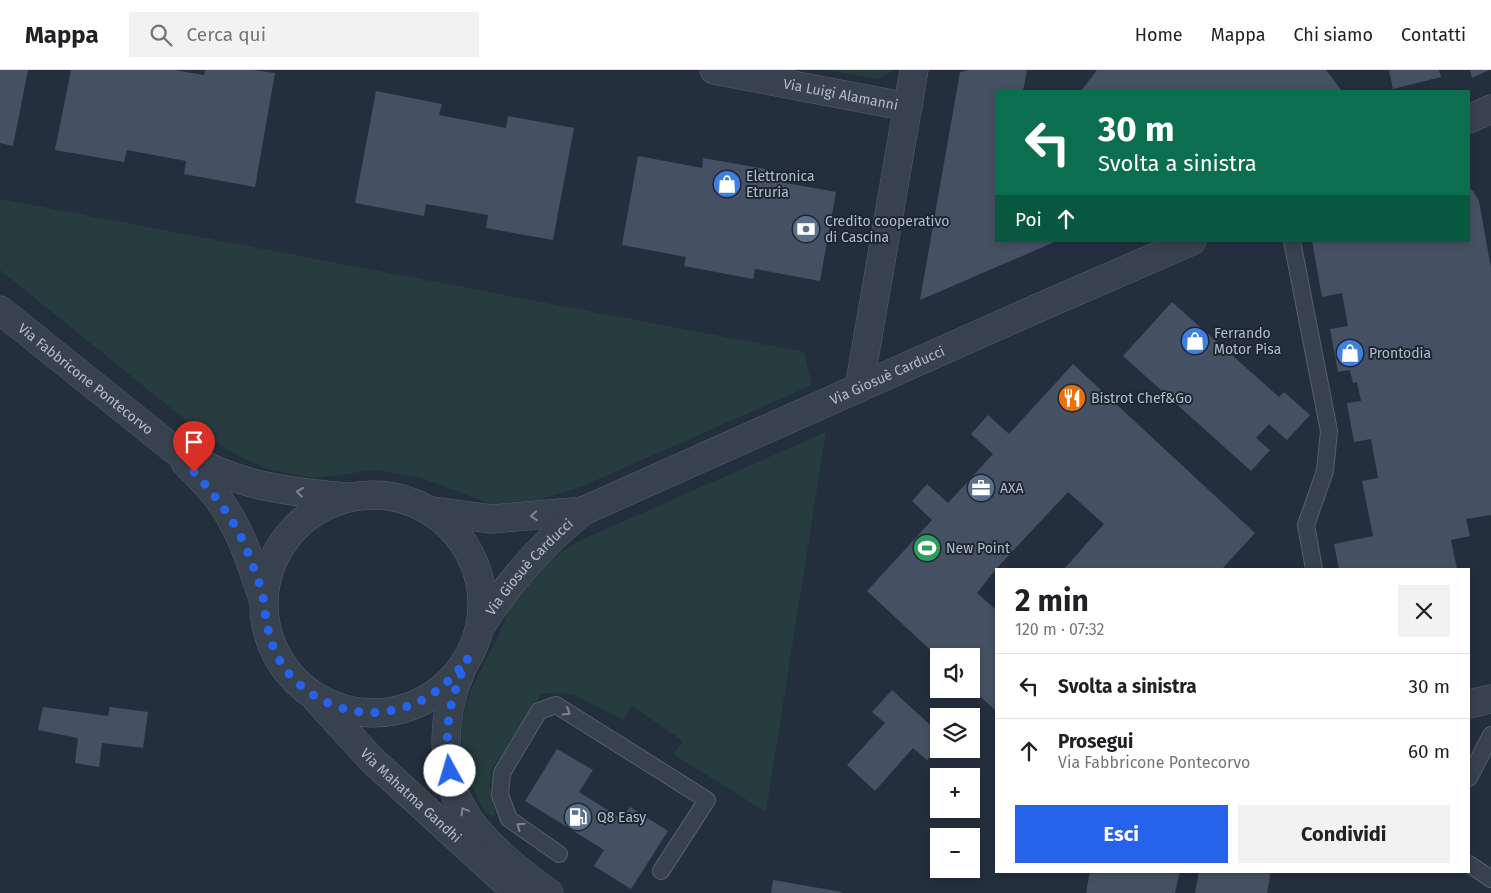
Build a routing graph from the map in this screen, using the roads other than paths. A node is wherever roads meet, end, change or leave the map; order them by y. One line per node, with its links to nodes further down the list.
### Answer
1 (714, 70): 3 (street, Via Luigi Alamanni)
2 (914, 70): 3 (street)
3 (908, 107): 9 (street)
4 (1491, 109): 5 (street)
5 (1470, 119)
6 (1190, 242): 9 (street, Via Giosuè Carducci)
7 (1292, 242): 14 (lane)
8 (0, 310): 10 (street, Via Fabbricone Pontecorvo)
9 (859, 388): 13 (street, Via Giosuè Carducci)
10 (172, 448): 11 (street, Via Fabbricone Pontecorvo, one-way to 10); 15 (street, Via Fabbricone Pontecorvo)
11 (349, 497): 12 (street); 15 (street)
12 (431, 511): 13 (street, Via Giosuè Carducci, one-way to 12); 16 (street)
13 (583, 512): 16 (street, Via Giosuè Carducci)
14 (1314, 568)
15 (264, 604): 18 (street)
16 (480, 627): 17 (street, Via Mahatma Gandhi)
17 (468, 658): 18 (street); 28 (street, Via Mahatma Gandhi, one-way to 17)
18 (307, 690): 27 (street, Via Mahatma Gandhi)
19 (1491, 698): 20 (street)
20 (1470, 704)
21 (1491, 735): 22 (lane)
22 (1470, 776)
23 (560, 854): 25 (lane, one-way to 25)
24 (1470, 865): 26 (lane)
25 (661, 871)
26 (1491, 880)
27 (520, 893)
28 (549, 893)

